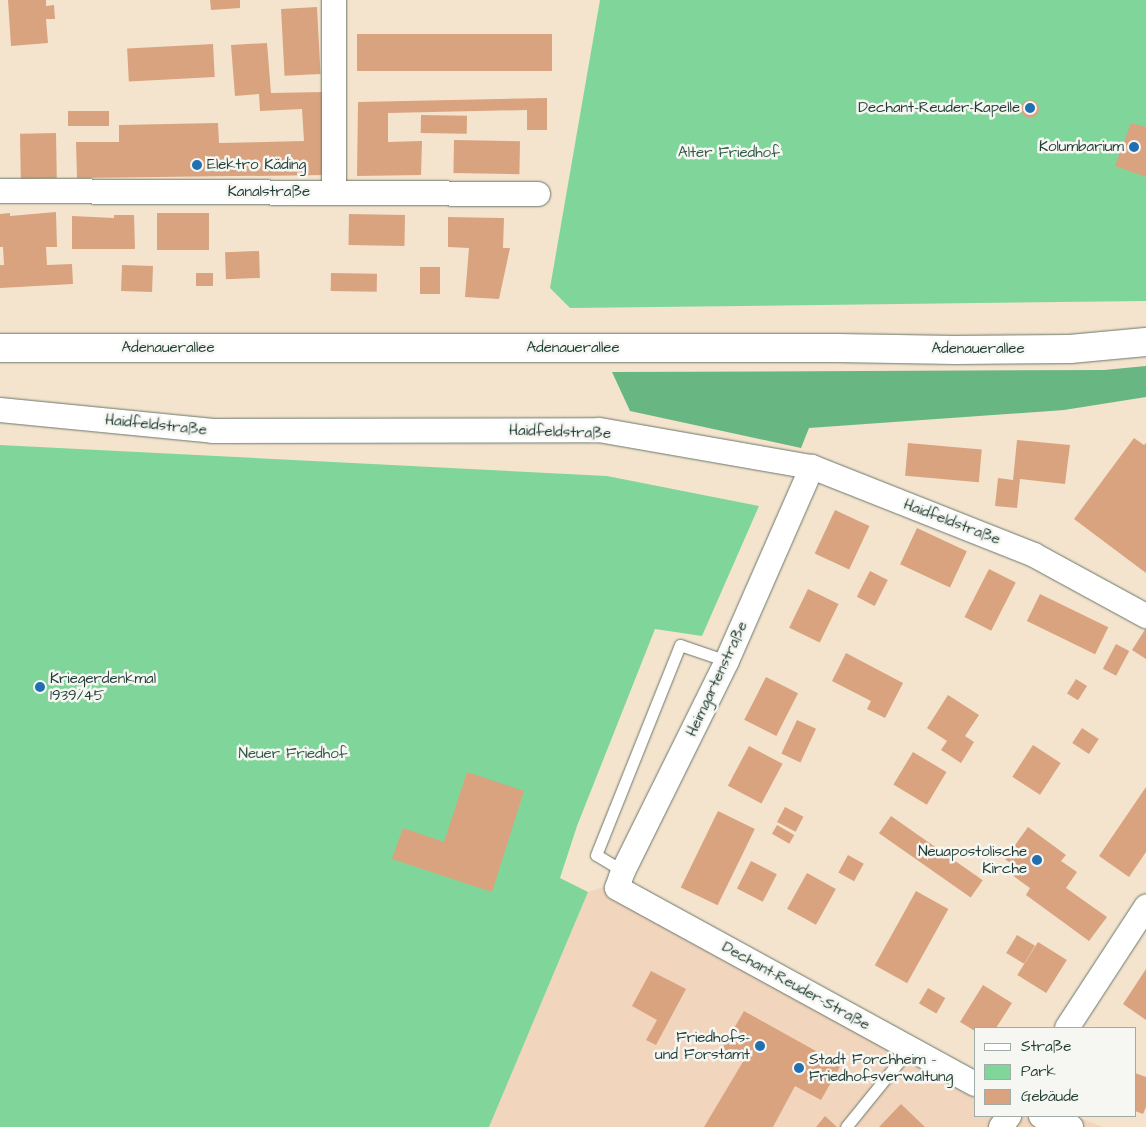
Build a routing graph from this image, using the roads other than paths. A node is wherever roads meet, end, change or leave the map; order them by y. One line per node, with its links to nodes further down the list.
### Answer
1 (334, 0): 3 (street)
2 (0, 191): 3 (street, Kanalstraße)
3 (334, 192): 4 (street, Kanalstraße)
4 (538, 194)
5 (1146, 342): 6 (main road, Adenauerallee)
6 (0, 348)
7 (0, 410): 8 (street, Haidfeldstraße)
8 (812, 467): 9 (street, Haidfeldstraße); 10 (street, Heimgartenstraße)
9 (1146, 616)
10 (728, 661): 11 (street, Heimgartenstraße); 11 (lane)
11 (620, 879): 14 (street, Dechant-Reuder-Straße)
12 (1146, 907): 13 (street)
13 (1068, 1027)
14 (910, 1048): 15 (street, Dechant-Reuder-Straße); 17 (lane)
15 (974, 1083)
16 (1044, 1117): 18 (street)
17 (846, 1127)
18 (1072, 1127)

